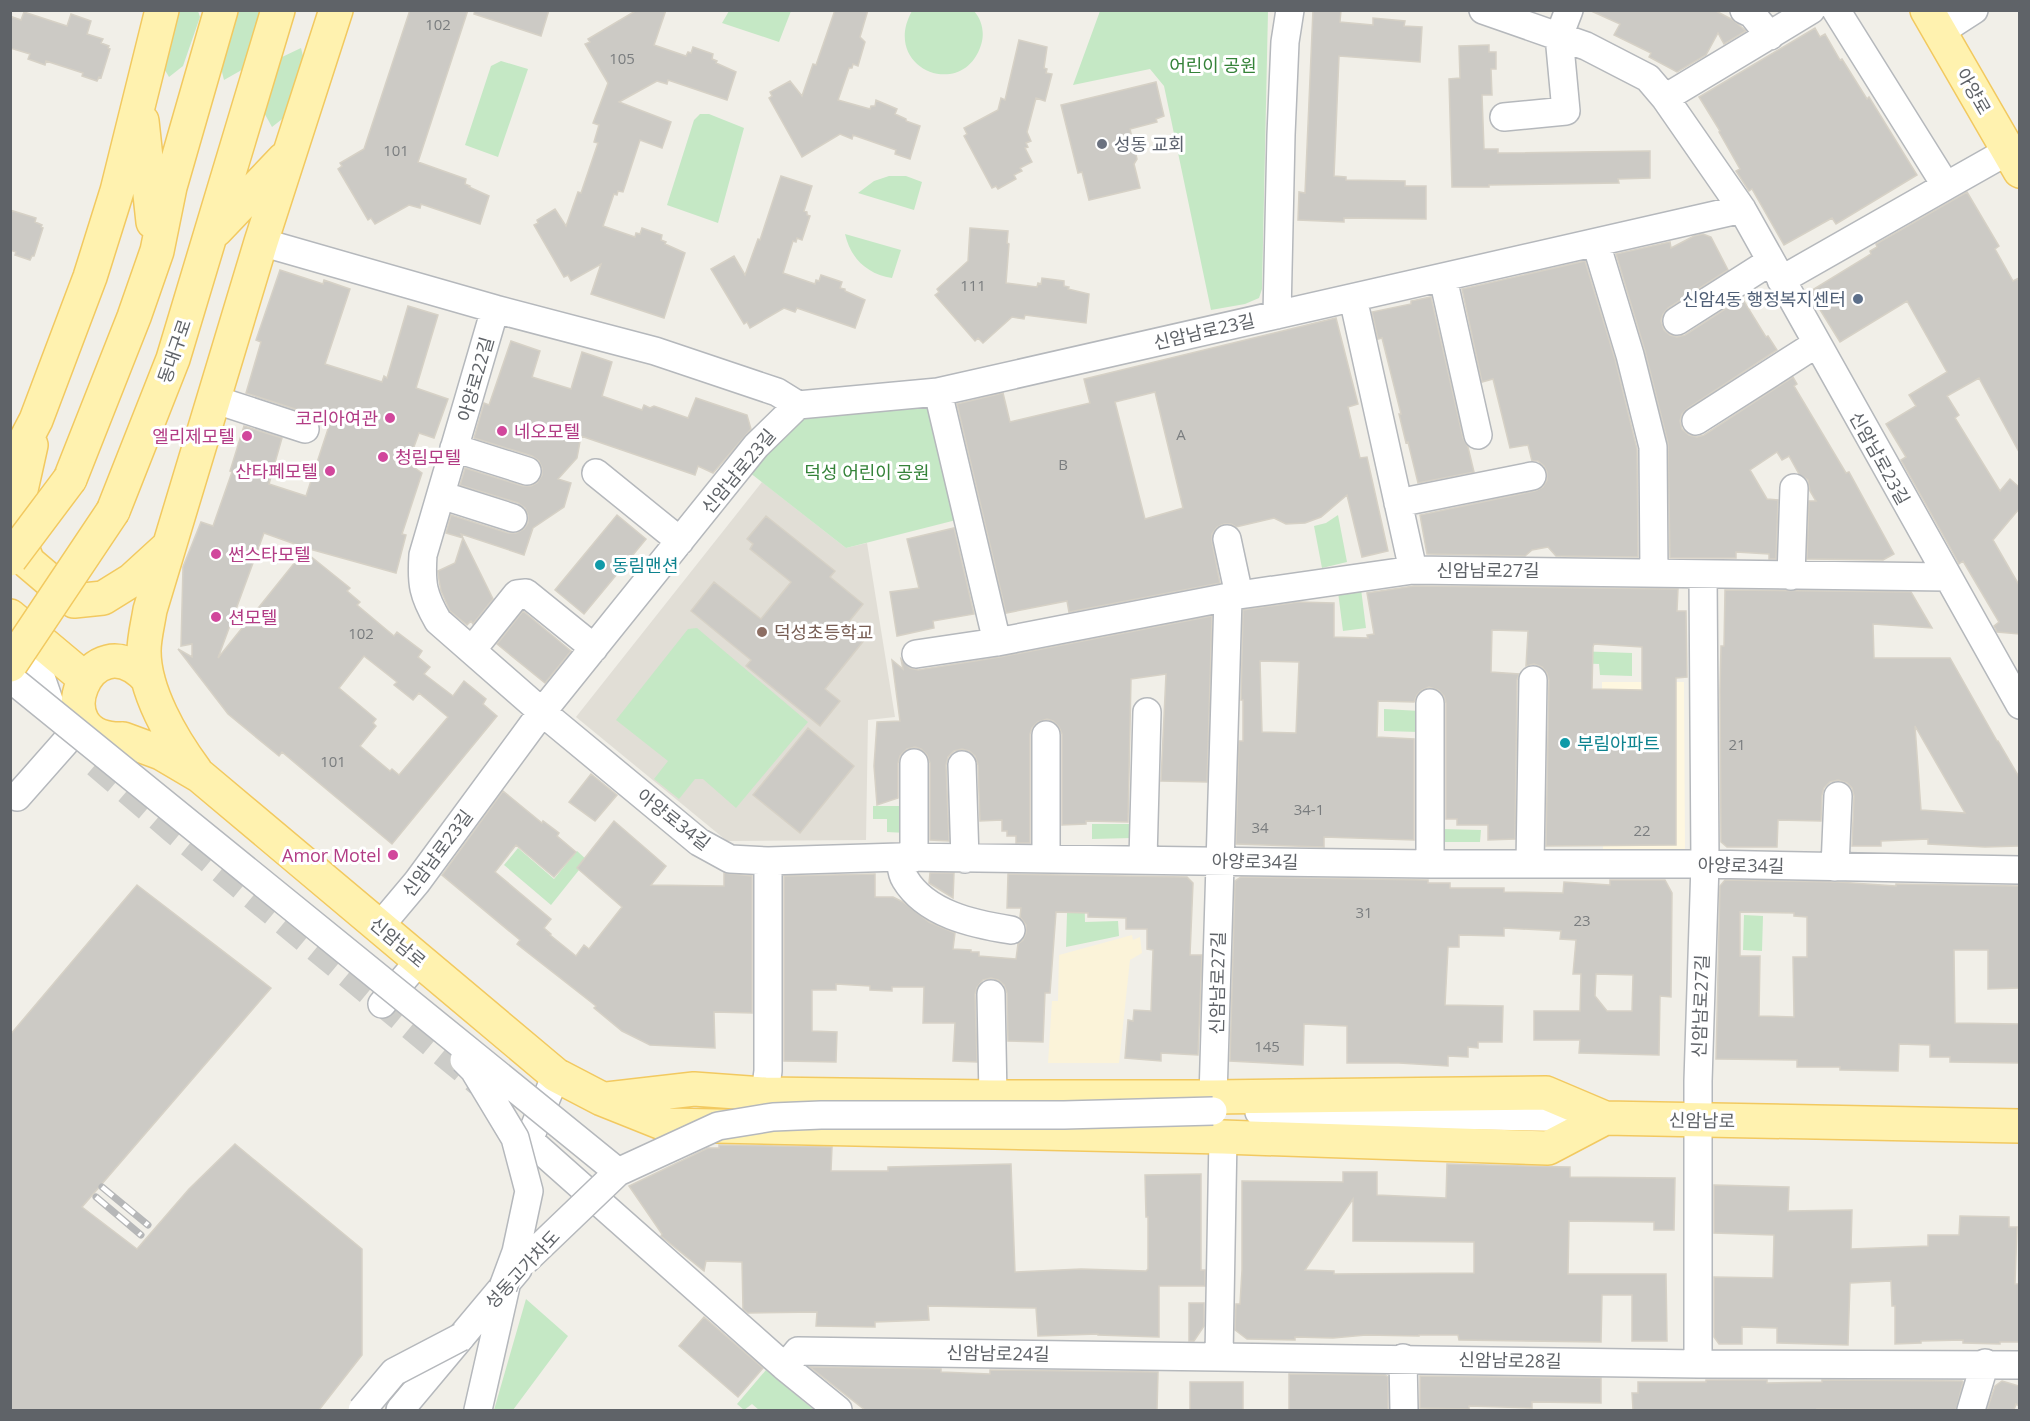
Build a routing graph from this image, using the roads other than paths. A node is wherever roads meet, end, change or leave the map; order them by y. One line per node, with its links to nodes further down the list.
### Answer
1 (162, 10): 16 (main road)
2 (221, 10): 25 (main road)
3 (278, 10): 22 (main road, 동대구로)
4 (336, 10): 18 (main road)
5 (1290, 10): 30 (street, 신암남로23길)
6 (1484, 10): 13 (street, 신암남로23길)
7 (1569, 10): 13 (street)
8 (1744, 10): 14 (street)
9 (1811, 10): 14 (street)
10 (1836, 10): 20 (street)
11 (1974, 10): 12 (street)
12 (1934, 21): 19 (main road, 아양로)
13 (1559, 36): 15 (street, 신암남로23길); 17 (street)
14 (1770, 36): 15 (street)
15 (1665, 98): 21 (street, 신암남로23길)
16 (140, 99): 25 (main road); 36 (main road)
17 (1504, 117)
18 (290, 153): 22 (main road); 23 (main road)
19 (2014, 161): 20 (street)
20 (1946, 186): 26 (street)
21 (1742, 209): 24 (street, 신암남로23길); 26 (street, 신암남로23길)
22 (211, 236): 59 (main road, 동대구로, bridge)
23 (261, 242): 29 (street); 34 (main road)
24 (1596, 243): 27 (street, 신암남로23길); 54 (street)
25 (157, 251): 52 (main road, bridge)
26 (1776, 271): 31 (street); 32 (street, 신암남로23길)
27 (1443, 278): 28 (street, 신암남로23길); 39 (street)
28 (1353, 298): 30 (street, 신암남로23길); 47 (street)
29 (495, 309): 35 (street); 40 (street, 아양로22길)
30 (1277, 315): 33 (street, 신암남로23길)
31 (1677, 321)
32 (1816, 344): 37 (street); 57 (street, 신암남로23길)
33 (938, 392): 35 (street, 신암남로23길); 60 (street)
34 (213, 399): 38 (street); 51 (main road)
35 (798, 405): 50 (street, 신암남로23길)
36 (36, 420): 41 (main road); 51 (main road)
37 (1696, 421)
38 (305, 429)
39 (1478, 435)
40 (454, 448): 42 (street); 46 (street, 아양로22길)
41 (10, 470)
42 (527, 471)
43 (596, 473): 50 (street)
44 (1532, 476): 47 (street)
45 (1794, 488): 56 (street)
46 (441, 495): 48 (street); 62 (street, 아양로22길)
47 (1398, 503): 53 (street)
48 (513, 518)
49 (1227, 539): 58 (street)
50 (680, 542): 61 (street, 신암남로23길)
51 (169, 546): 67 (main road)
52 (10, 559)
53 (1413, 570): 54 (street, 신암남로27길); 58 (street, 신암남로27길)
54 (1654, 572): 55 (street, 신암남로27길)
55 (1703, 574): 56 (street); 88 (street, 신암남로27길)
56 (1791, 576): 57 (street)
57 (1947, 577): 69 (street, 신암남로23길)
58 (1233, 597): 60 (street); 85 (street, 신암남로27길)
59 (16, 640): 65 (main road); 72 (street)
60 (997, 642): 63 (street)
61 (594, 648): 62 (street); 70 (street, 신암남로23길)
62 (472, 650): 70 (street, 아양로22길)
63 (916, 654)
64 (10, 678): 72 (street, bridge)
65 (84, 678): 67 (main road); 72 (main road)
66 (1533, 680): 87 (street)
67 (150, 685): 74 (main road); 77 (main road)
68 (1430, 703): 86 (street)
69 (2019, 705)
70 (542, 712): 84 (street, 아양로34길); 91 (street, 신암남로23길)
71 (1147, 712): 83 (street)
72 (74, 718): 74 (main road); 79 (street); 96 (street, bridge)
73 (1046, 735): 82 (street)
74 (123, 739): 77 (main road)
75 (914, 763): 80 (street)
76 (962, 765): 81 (street)
77 (200, 776): 91 (main road, 신암남로)
78 (1838, 796): 89 (street)
79 (17, 797)
80 (907, 857): 81 (street, 아양로34길); 84 (street, 아양로34길); 92 (street)
81 (965, 859): 82 (street, 아양로34길)
82 (1046, 859): 83 (street, 아양로34길)
83 (1143, 859): 85 (street, 아양로34길)
84 (768, 861): 98 (street)
85 (1219, 861): 86 (street, 아양로34길); 100 (street, 신암남로27길)
86 (1430, 864): 87 (street, 아양로34길)
87 (1530, 864): 88 (street, 아양로34길)
88 (1705, 864): 89 (street, 아양로34길); 103 (street, 신암남로27길)
89 (1835, 867): 90 (street, 아양로34길)
90 (2019, 870)
91 (380, 926): 93 (main road, 신암남로)
92 (1011, 930)
93 (420, 960): 95 (street); 97 (main road, 신암남로)
94 (991, 994): 99 (street)
95 (382, 1004)
96 (422, 1012): 107 (street, bridge); 108 (street, bridge)
97 (556, 1075): 101 (main road, 신암남로); 116 (street)
98 (765, 1094): 99 (main road); 101 (main road)
99 (993, 1096): 100 (main road)
100 (1213, 1097): 102 (main road)
101 (602, 1100): 105 (main road, 신암남로)
102 (1605, 1118): 103 (main road, 신암남로); 105 (main road, 신암남로); 106 (street, 신암남로, bridge)
103 (1698, 1120): 104 (main road, 신암남로); 113 (street, 신암남로27길)
104 (2019, 1126)
105 (1223, 1137): 111 (street)
106 (664, 1150): 107 (street, 성동고가차도, bridge)
107 (618, 1172): 108 (street, 성동고가차도, bridge)
108 (505, 1285): 109 (street, 성동고가차도); 117 (street)
109 (461, 1337): 110 (street, bridge); 120 (street, 성동고가차도)
110 (426, 1356): 118 (street, bridge); 119 (street)
111 (1219, 1356): 112 (street, 신암남로28길); 116 (street, 신암남로24길)
112 (1403, 1358): 113 (street, 신암남로28길); 124 (street)
113 (1698, 1364): 114 (street, 신암남로28길)
114 (1985, 1364): 115 (street, 신암남로28길); 125 (street)
115 (2019, 1365)
116 (785, 1367): 123 (street)
117 (485, 1382): 121 (street); 122 (street)
118 (362, 1410)
119 (380, 1410)
120 (400, 1410)
121 (460, 1410)
122 (478, 1410)
123 (838, 1410)
124 (1404, 1410)
125 (1971, 1410)

